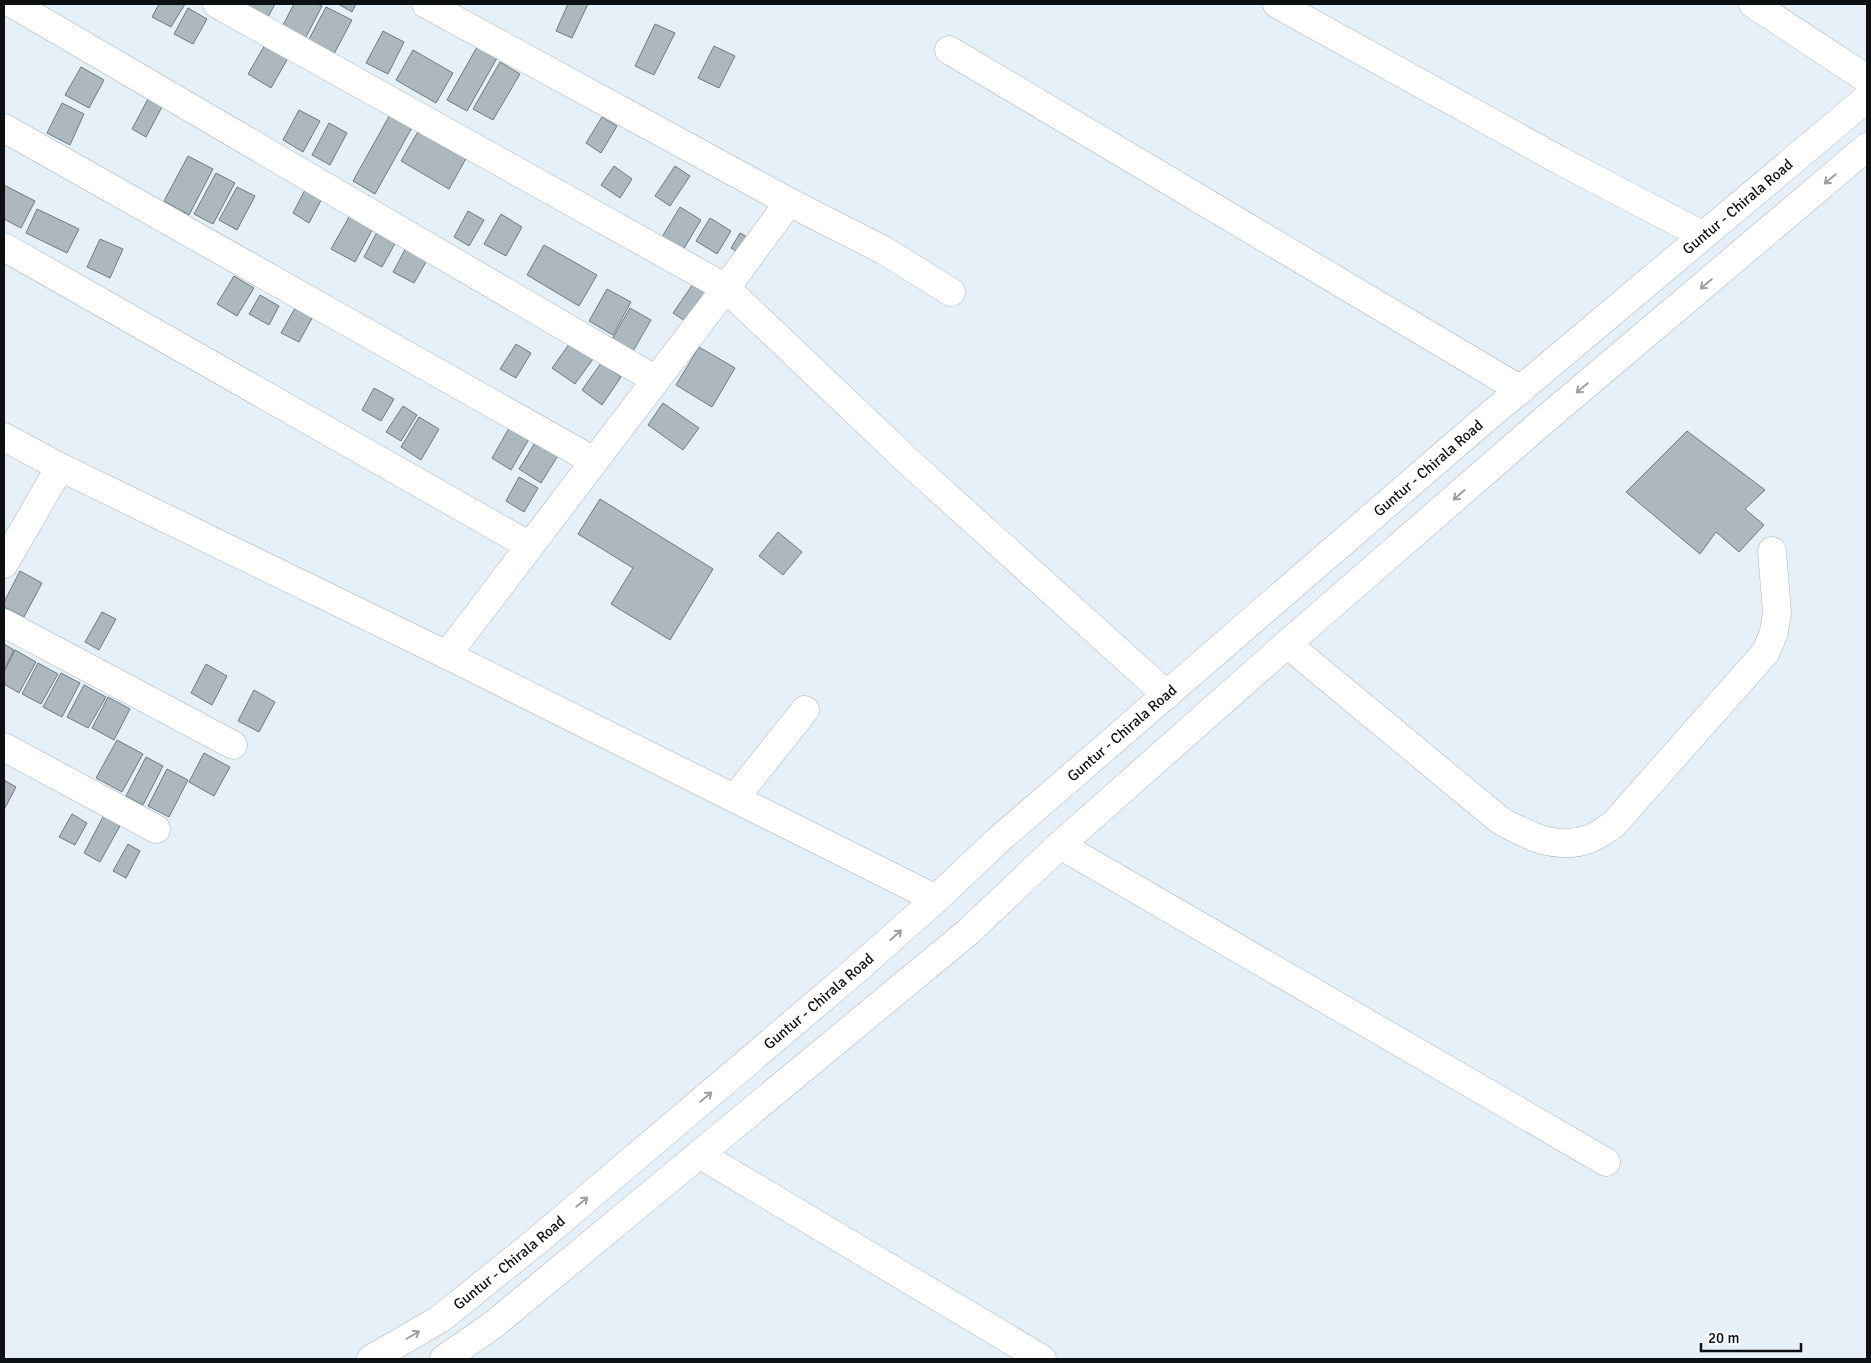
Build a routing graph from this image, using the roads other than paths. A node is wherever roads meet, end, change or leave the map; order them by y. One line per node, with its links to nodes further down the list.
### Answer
1 (13, 4): 16 (street)
2 (217, 4): 14 (street)
3 (426, 4): 11 (street)
4 (1277, 4): 12 (street)
5 (1753, 4): 7 (street)
6 (949, 50): 17 (street)
7 (1867, 79)
8 (1867, 98): 12 (street, Guntur - Chirala Road)
9 (4, 128): 19 (street)
10 (1867, 148): 25 (street, one-way to 25)
11 (789, 202): 14 (street); 15 (street)
12 (1702, 235): 17 (street, Guntur - Chirala Road)
13 (4, 247): 21 (street)
14 (726, 288): 16 (street); 27 (street)
15 (951, 292)
16 (656, 380): 19 (street)
17 (1521, 390): 27 (street, Guntur - Chirala Road)
18 (4, 436): 20 (street)
19 (594, 461): 21 (street)
20 (60, 467): 23 (street); 26 (street)
21 (530, 546): 26 (street)
22 (1772, 551): 25 (street)
23 (4, 564)
24 (4, 623): 29 (street)
25 (1287, 644): 33 (street)
26 (447, 655): 31 (street)
27 (1167, 694): 34 (street, Guntur - Chirala Road)
28 (805, 710): 31 (street)
29 (233, 746)
30 (4, 747): 32 (street)
31 (735, 798): 34 (street)
32 (156, 829)
33 (1060, 845): 35 (street); 36 (street)
34 (936, 899): 37 (street, Guntur - Chirala Road, one-way to 34)
35 (700, 1154): 38 (street); 39 (street)
36 (1606, 1162)
37 (371, 1359)
38 (444, 1359)
39 (1042, 1359)

